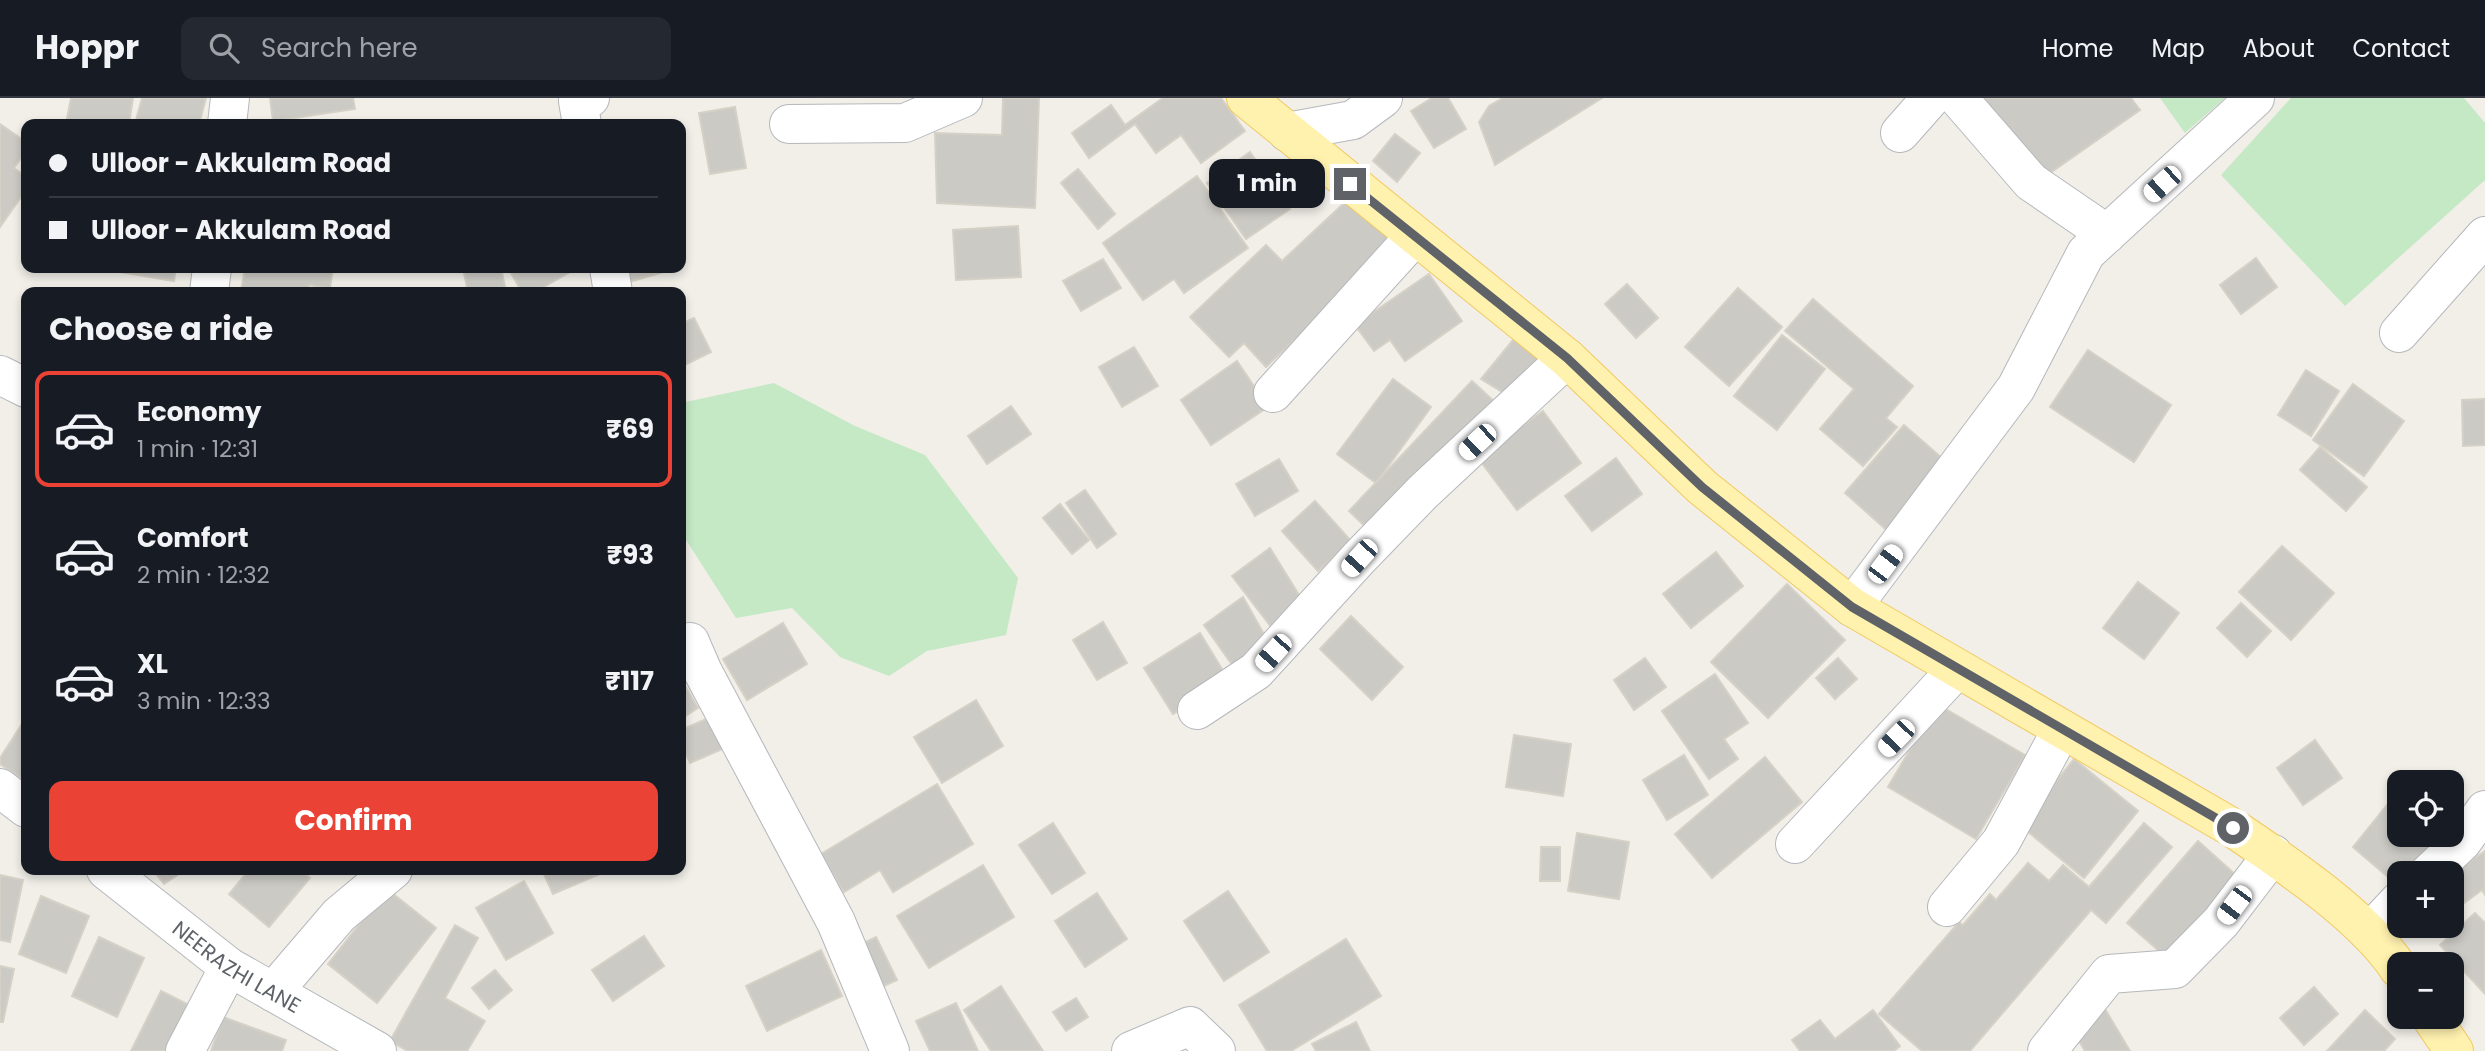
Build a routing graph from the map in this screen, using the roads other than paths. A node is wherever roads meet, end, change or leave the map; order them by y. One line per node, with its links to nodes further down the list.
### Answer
1 (230, 98): 9 (street)
2 (590, 98): 10 (street)
3 (963, 98): 11 (street)
4 (1246, 98): 12 (main road)
5 (1383, 98): 12 (street)
6 (1931, 98): 13 (street)
7 (1958, 98): 14 (street)
8 (2255, 98): 14 (street)
9 (228, 119)
10 (581, 119)
11 (789, 124)
12 (1287, 132): 15 (main road)
13 (1900, 134)
14 (2107, 234): 22 (street)
15 (1415, 236): 18 (main road); 21 (street)
16 (2485, 236): 17 (street)
17 (2399, 333)
18 (1567, 358): 22 (main road); 25 (street)
19 (0, 375): 20 (street)
20 (21, 385)
21 (1273, 393)
22 (1852, 607): 24 (main road)
23 (686, 644): 44 (street)
24 (1957, 669): 26 (main road); 30 (street)
25 (1197, 710)
26 (2062, 729): 31 (main road); 35 (street)
27 (0, 788): 28 (street)
28 (21, 804)
29 (2485, 810): 32 (street)
30 (1795, 844)
31 (2273, 854): 37 (main road); 47 (street)
32 (2442, 861)
33 (112, 875): 39 (street, NEERAZHI LANE)
34 (387, 875): 40 (street)
35 (1947, 907)
36 (2387, 914): 37 (street)
37 (2369, 933): 38 (main road)
38 (2387, 955)
39 (229, 967): 40 (street, NEERAZHI LANE); 42 (street)
40 (273, 992): 43 (street, NEERAZHI LANE)
41 (2439, 1029): 48 (main road)
42 (185, 1051)
43 (377, 1051)
44 (890, 1051)
45 (1131, 1051): 46 (street)
46 (1216, 1051)
47 (2047, 1051)
48 (2454, 1051)

